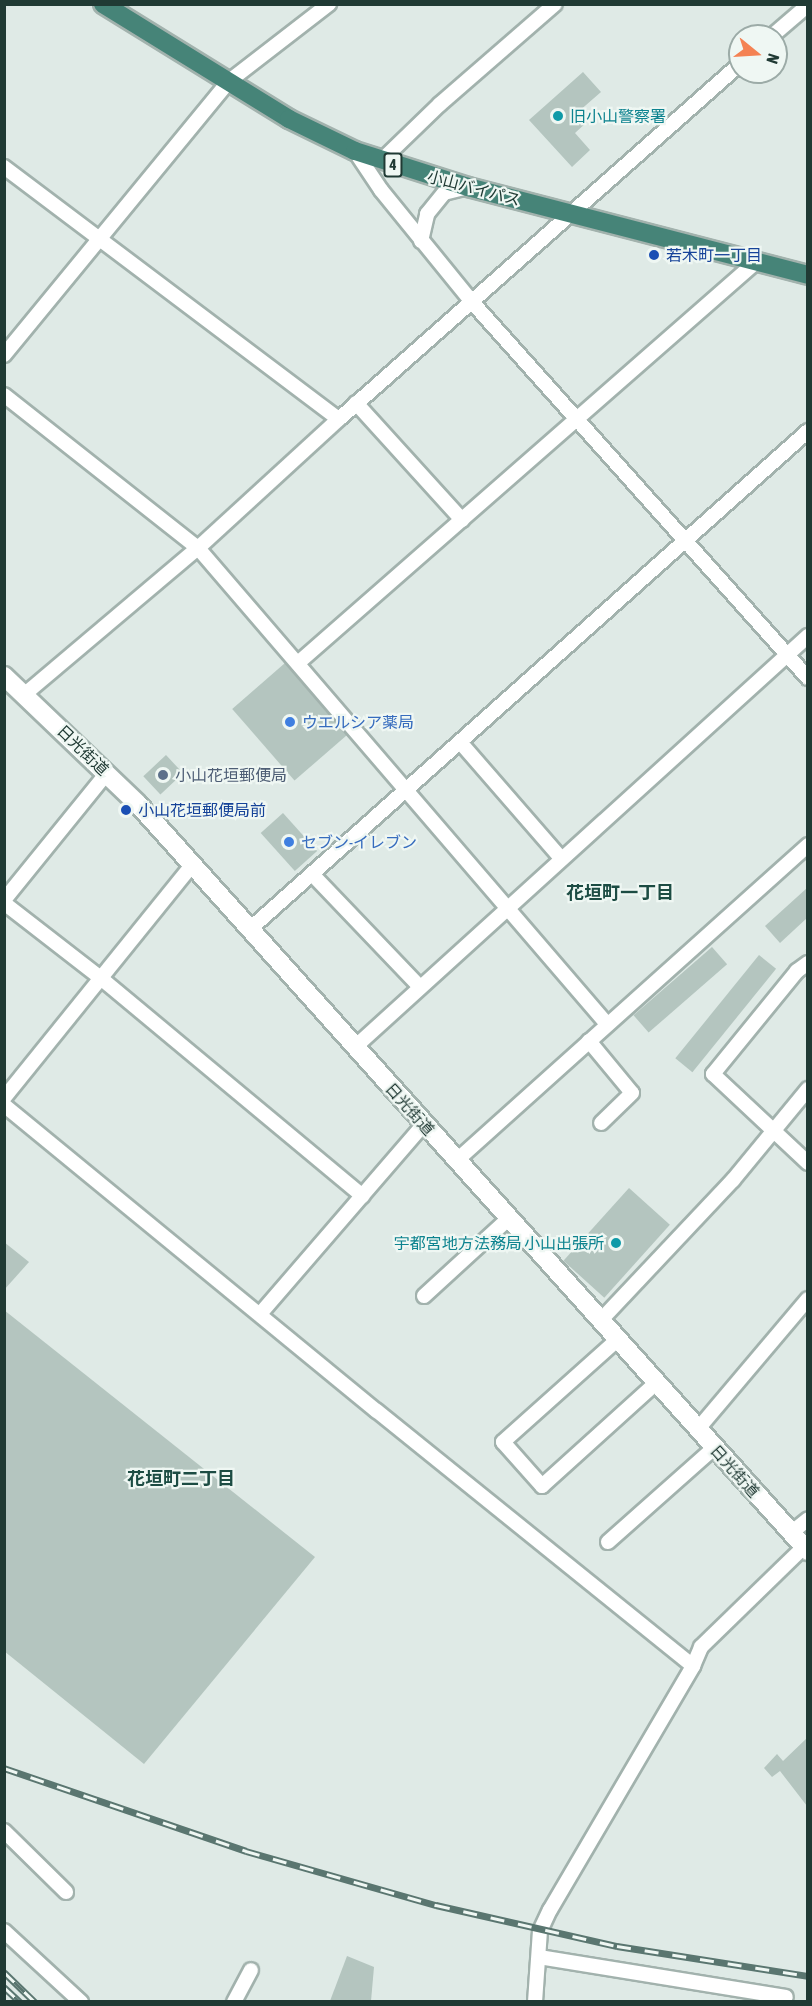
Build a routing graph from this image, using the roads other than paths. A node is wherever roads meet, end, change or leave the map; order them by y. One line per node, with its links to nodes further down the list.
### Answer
1 (103, 4): 7 (highway, 小山バイパス / 4)
2 (329, 4): 7 (street)
3 (555, 4): 9 (street)
4 (807, 5): 5 (street)
5 (786, 24)
6 (728, 75): 12 (street)
7 (228, 82): 8 (highway, 小山バイパス / 4); 13 (street)
8 (355, 151): 9 (highway, 小山バイパス / 4); 14 (street)
9 (381, 161): 11 (highway, 小山バイパス / 4)
10 (4, 166): 13 (street)
11 (468, 187): 12 (highway, 小山バイパス / 4); 14 (street)
12 (570, 214): 15 (highway, 小山バイパス / 4); 17 (street)
13 (100, 238): 18 (street); 21 (street)
14 (421, 241): 17 (street)
15 (757, 261): 16 (highway, 小山バイパス / 4); 22 (street)
16 (807, 275)
17 (472, 302): 20 (street); 22 (street)
18 (4, 355)
19 (4, 395): 26 (street)
20 (356, 403): 21 (street); 24 (street)
21 (339, 419): 26 (street)
22 (577, 420): 24 (street); 25 (street)
23 (807, 431): 25 (street)
24 (462, 520): 29 (street)
25 (684, 539): 28 (street); 33 (street)
26 (198, 548): 29 (street); 32 (street)
27 (807, 636): 28 (street)
28 (787, 654): 31 (street); 37 (street)
29 (298, 663): 35 (street)
30 (4, 676): 32 (main road, 日光街道)
31 (807, 678)
32 (26, 694): 34 (main road, 日光街道)
33 (460, 742): 35 (street); 37 (street)
34 (107, 773): 38 (main road, 日光街道); 40 (street)
35 (406, 792): 39 (street); 41 (street)
36 (807, 845): 46 (street)
37 (561, 858): 41 (street)
38 (193, 864): 42 (main road, 日光街道); 44 (street)
39 (312, 874): 42 (street); 45 (street)
40 (4, 902): 44 (street)
41 (506, 908): 45 (street); 46 (street)
42 (250, 929): 48 (main road, 日光街道)
43 (807, 963): 54 (street)
44 (102, 979): 50 (street); 57 (street)
45 (420, 987): 48 (street)
46 (607, 1024): 47 (street)
47 (589, 1041): 52 (street); 55 (street)
48 (355, 1047): 53 (main road, 日光街道)
49 (807, 1089): 54 (street)
50 (4, 1098)
51 (4, 1105): 61 (street)
52 (601, 1123)
53 (424, 1125): 55 (main road, 日光街道); 57 (street)
54 (773, 1131): 56 (street); 62 (street)
55 (456, 1161): 58 (main road, 日光街道)
56 (807, 1163)
57 (363, 1196): 61 (street)
58 (508, 1219): 59 (street); 62 (main road, 日光街道)
59 (424, 1296)
60 (807, 1299): 65 (street)
61 (260, 1314): 71 (street)
62 (600, 1321): 63 (main road, 日光街道)
63 (617, 1340): 64 (main road, 日光街道); 64 (street)
64 (656, 1383): 65 (main road, 日光街道)
65 (698, 1430): 66 (main road, 日光街道)
66 (714, 1448): 68 (main road, 日光街道); 69 (street)
67 (807, 1519): 68 (street)
68 (791, 1533): 70 (main road, 日光街道)
69 (608, 1542)
70 (806, 1549): 71 (street)
71 (693, 1666): 75 (street)
72 (4, 1831): 73 (street)
73 (66, 1892)
74 (4, 1931): 78 (street)
75 (539, 1957): 77 (street); 80 (street)
76 (251, 1970): 79 (street)
77 (786, 1996)
78 (81, 2001)
79 (234, 2001)
80 (535, 2001)

